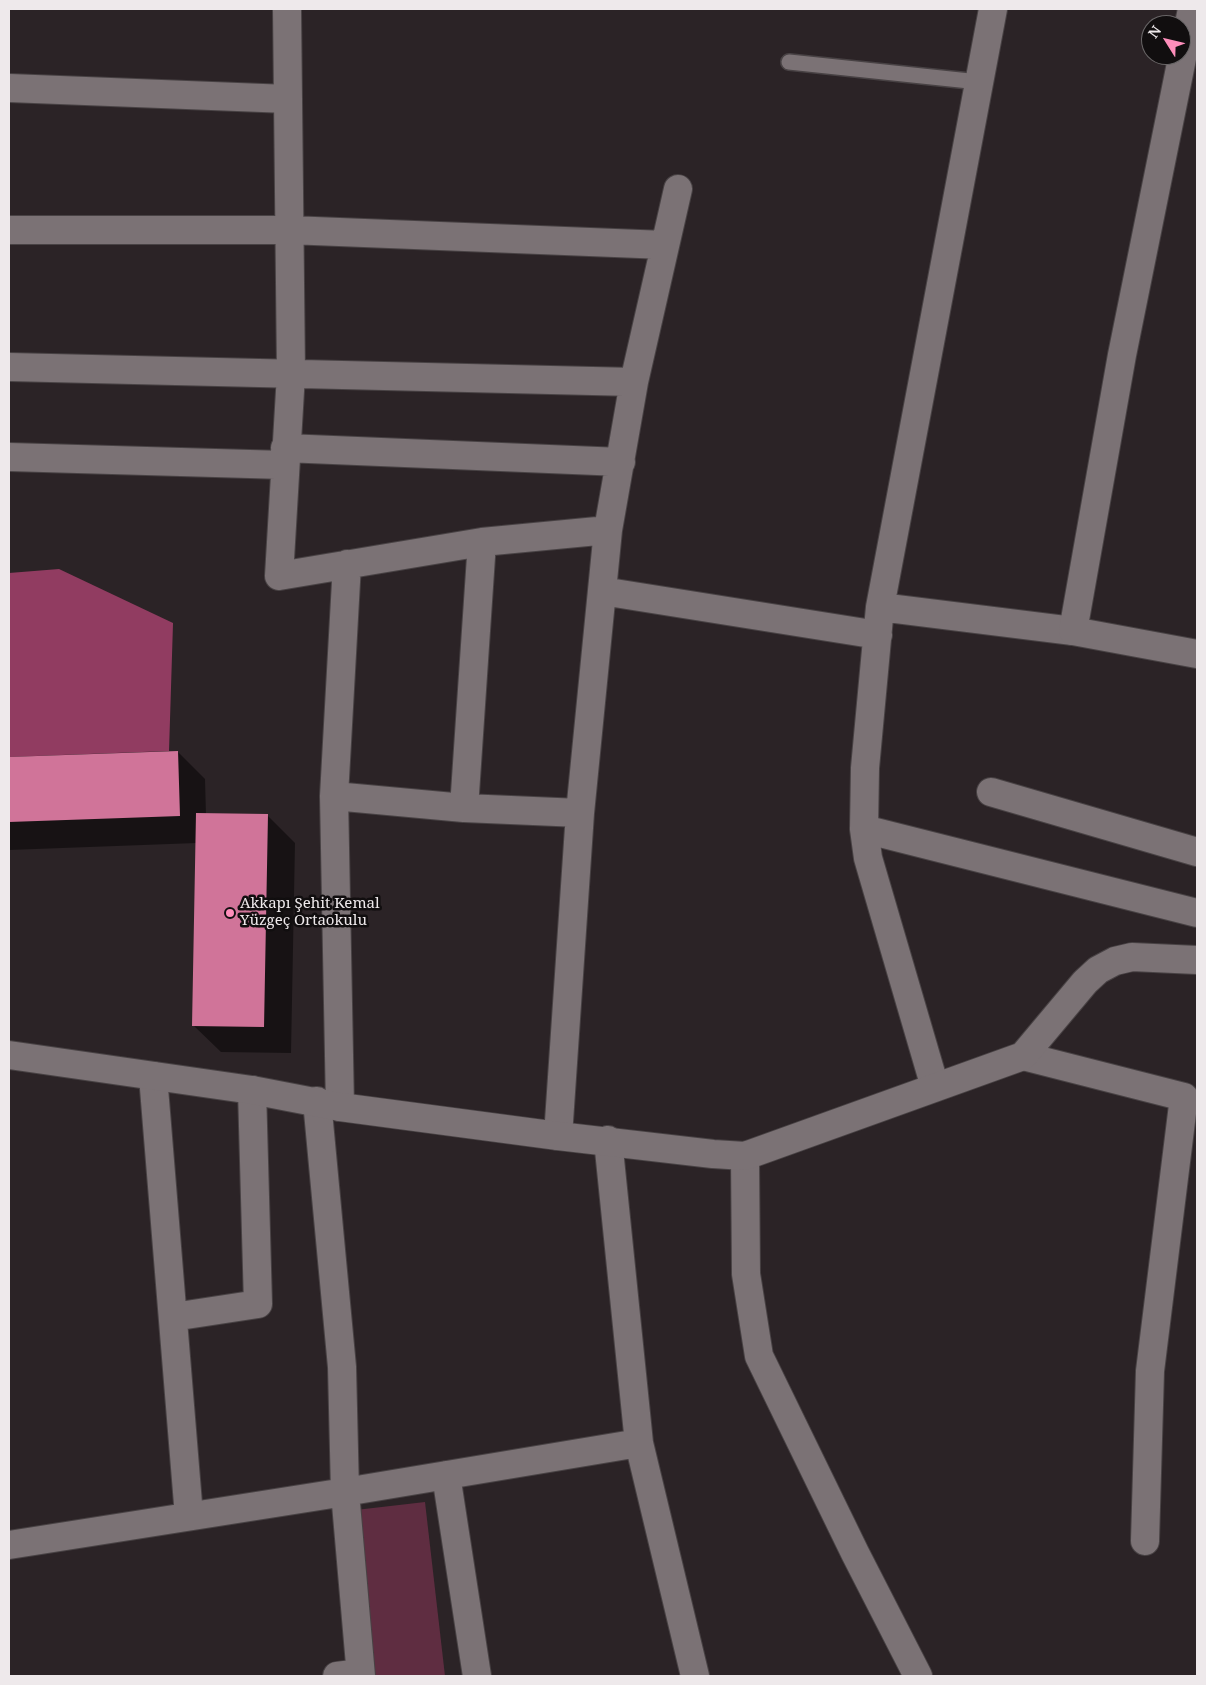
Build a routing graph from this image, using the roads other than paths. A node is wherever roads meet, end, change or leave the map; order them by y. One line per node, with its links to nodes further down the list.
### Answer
1 (287, 9): 7 (street)
2 (993, 9): 5 (street)
3 (1192, 9): 23 (street)
4 (789, 62): 5 (lane)
5 (979, 82): 22 (street)
6 (9, 88): 7 (street)
7 (288, 99): 10 (street)
8 (678, 189): 11 (street)
9 (9, 230): 10 (street)
10 (289, 230): 11 (street); 13 (street)
11 (665, 245): 14 (street)
12 (9, 367): 13 (street)
13 (291, 374): 14 (street); 15 (street)
14 (634, 382): 17 (street)
15 (285, 456): 16 (street); 17 (street); 20 (street)
16 (9, 457)
17 (621, 462): 18 (street)
18 (608, 530): 19 (street); 21 (street)
19 (482, 542): 20 (street); 28 (street)
20 (347, 564): 27 (street)
21 (602, 591): 24 (street); 29 (street)
22 (880, 607): 23 (street); 24 (street)
23 (1073, 631): 25 (street)
24 (878, 635): 30 (street)
25 (1197, 654)
26 (991, 792): 31 (street)
27 (334, 796): 28 (street); 39 (street)
28 (464, 808): 29 (street)
29 (580, 813): 40 (street)
30 (864, 830): 32 (street); 37 (street)
31 (1197, 852)
32 (1197, 913)
33 (1197, 960): 35 (street)
34 (9, 1055): 36 (street)
35 (1023, 1056): 37 (street); 48 (street)
36 (153, 1076): 38 (street); 43 (street)
37 (936, 1088): 42 (street)
38 (252, 1090): 39 (street); 43 (street)
39 (328, 1104): 40 (street); 46 (street)
40 (558, 1136): 41 (street)
41 (608, 1140): 42 (street); 44 (street)
42 (745, 1156): 53 (street)
43 (173, 1317): 47 (street)
44 (639, 1443): 45 (street); 52 (street)
45 (446, 1476): 46 (street); 51 (street)
46 (345, 1492): 47 (street); 50 (street)
47 (189, 1516): 49 (street)
48 (1145, 1542)
49 (9, 1544)
50 (352, 1675)
51 (477, 1676)
52 (695, 1676)
53 (918, 1676)

